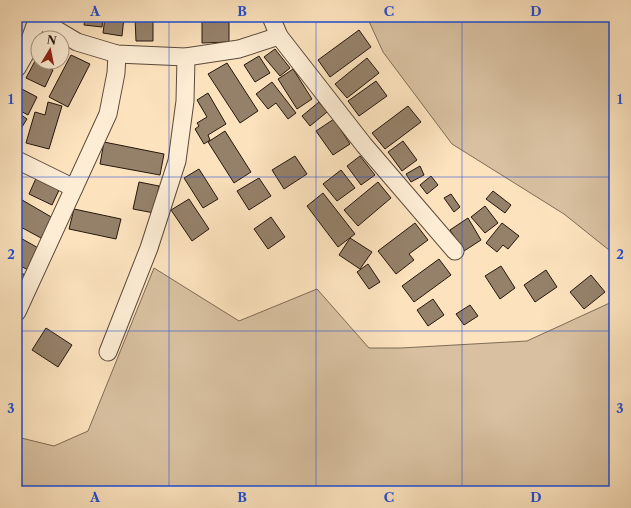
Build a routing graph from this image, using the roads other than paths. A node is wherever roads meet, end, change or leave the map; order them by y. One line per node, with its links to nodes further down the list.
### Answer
1 (271, 17): 3 (street)
2 (37, 18): 4 (street); 6 (street)
3 (279, 36): 5 (street); 9 (street)
4 (117, 54): 5 (street); 8 (street)
5 (186, 57): 11 (street)
6 (17, 68)
7 (17, 160): 8 (street)
8 (74, 188): 10 (street)
9 (454, 251)
10 (17, 312)
11 (108, 352)

